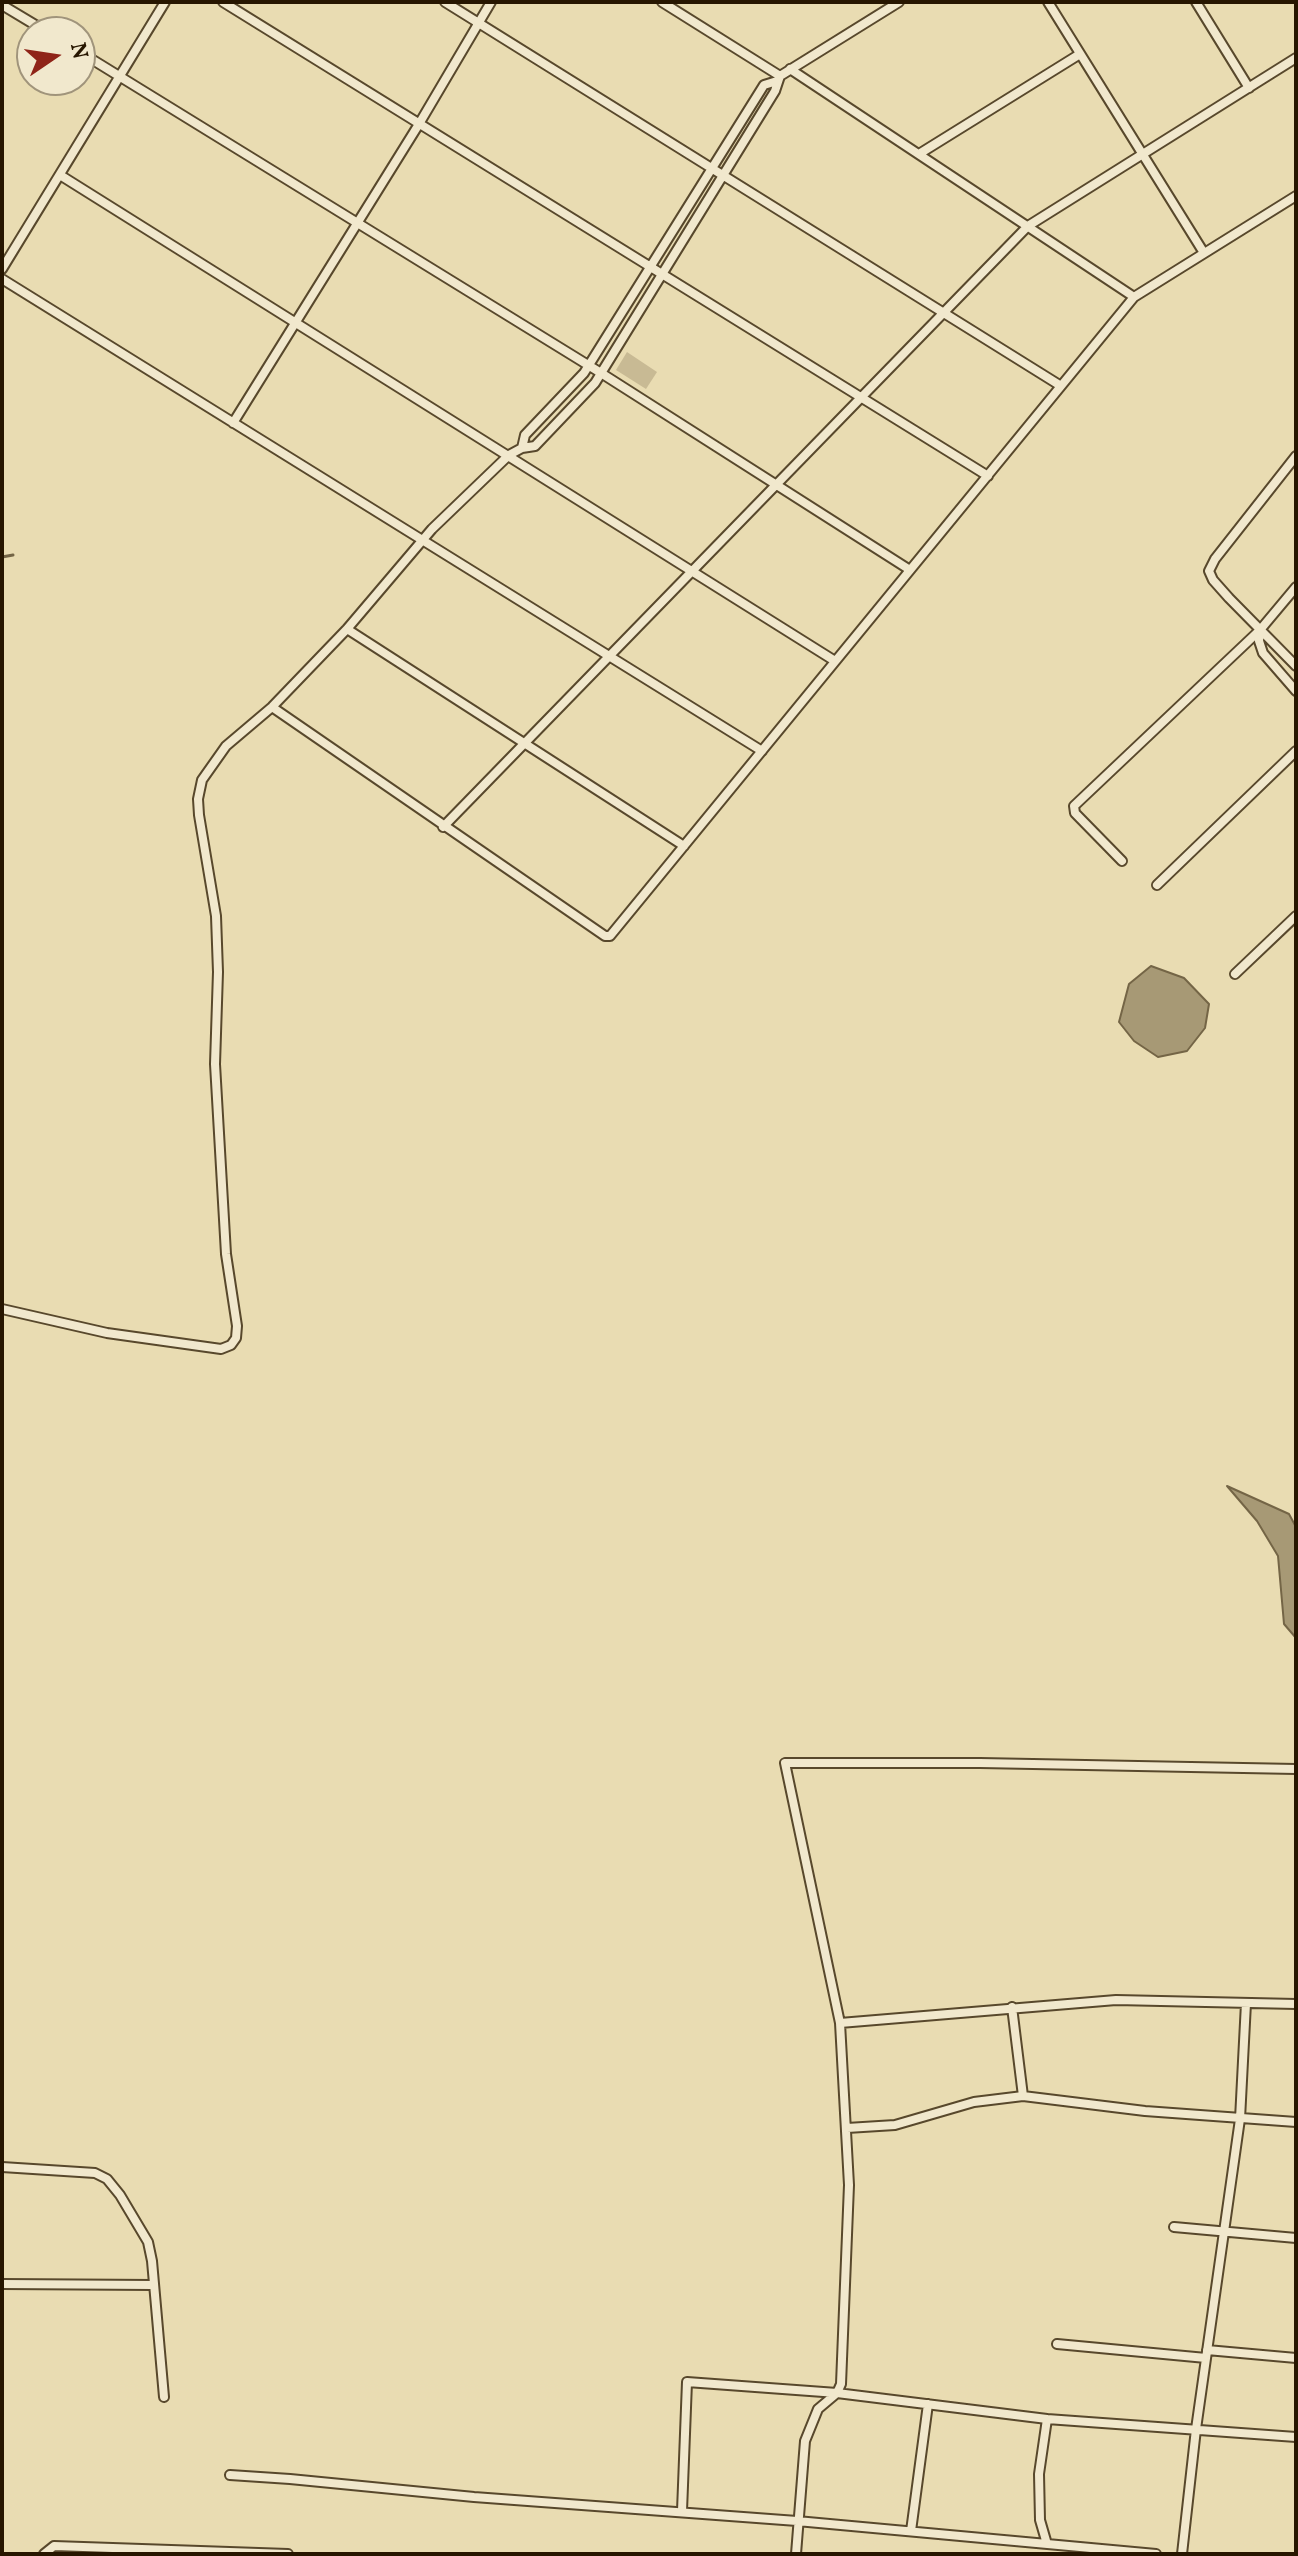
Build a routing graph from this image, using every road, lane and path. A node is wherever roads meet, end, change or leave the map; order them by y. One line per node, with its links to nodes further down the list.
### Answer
1 (165, 2): 16 (street)
2 (223, 2): 19 (street)
3 (445, 2): 11 (street)
4 (491, 2): 11 (street)
5 (662, 2): 17 (street)
6 (899, 2): 15 (street)
7 (1048, 2): 12 (street)
8 (1196, 2): 18 (street)
9 (2, 5): 10 (street)
10 (20, 16)
11 (478, 23): 19 (street); 22 (street)
12 (1080, 54): 20 (street); 21 (street)
13 (1296, 58): 18 (street)
14 (96, 62): 16 (street)
15 (790, 69): 17 (street); 20 (street)
16 (121, 77): 24 (street); 26 (street)
17 (778, 79): 22 (street); 23 (street)
18 (1249, 88): 21 (street)
19 (419, 124): 26 (street); 29 (street)
20 (919, 154): 27 (street)
21 (1143, 155): 27 (street); 28 (street)
22 (712, 167): 23 (street); 29 (street)
23 (724, 174): 31 (street); 34 (street)
24 (60, 175): 30 (street); 35 (street)
25 (1296, 196): 28 (street)
26 (358, 223): 35 (street); 36 (street)
27 (1028, 226): 33 (street); 34 (street)
28 (1204, 253): 33 (street)
29 (651, 266): 31 (street); 36 (street)
30 (2, 269)
31 (662, 274): 37 (street); 39 (street)
32 (2, 279): 40 (street)
33 (1134, 297): 38 (street)
34 (942, 312): 38 (street); 39 (street)
35 (296, 323): 40 (street); 42 (street)
36 (589, 365): 37 (street); 41 (street)
37 (601, 373): 41 (street); 45 (street)
38 (1061, 386): 44 (street)
39 (859, 397): 44 (street); 45 (street)
40 (233, 423): 46 (street)
41 (522, 448): 42 (street)
42 (509, 455): 46 (street); 48 (street)
43 (1296, 456): 51 (street)
44 (988, 476): 47 (street)
45 (774, 485): 47 (street); 48 (street)
46 (421, 540): 50 (street); 52 (street)
47 (910, 570): 53 (street)
48 (692, 571): 52 (street); 53 (street)
49 (1296, 587): 51 (street)
50 (347, 629): 56 (street); 57 (street)
51 (1260, 630): 54 (street); 55 (street); 62 (street)
52 (609, 656): 57 (street); 58 (street)
53 (835, 661): 58 (street)
54 (1296, 666)
55 (1296, 691)
56 (272, 707): 60 (street); 66 (street)
57 (525, 743): 60 (street); 61 (street)
58 (762, 751): 61 (street)
59 (1296, 751): 63 (street)
60 (443, 827): 61 (street)
61 (684, 846)
62 (1122, 861)
63 (1157, 885)
64 (1296, 916): 65 (street)
65 (1235, 974)
66 (2, 1309)
67 (1296, 1769): 71 (street)
68 (1246, 2003): 69 (street); 70 (street); 73 (street)
69 (1296, 2004)
70 (1012, 2007): 71 (street); 72 (street)
71 (840, 2023): 75 (street)
72 (1023, 2096): 73 (street); 75 (street)
73 (1240, 2119): 74 (street); 78 (street)
74 (1296, 2122)
75 (847, 2128): 85 (street)
76 (2, 2167): 81 (street)
77 (1174, 2227): 78 (street)
78 (1225, 2233): 79 (street); 83 (street)
79 (1296, 2238)
80 (2, 2284): 81 (street)
81 (153, 2285): 86 (street)
82 (1057, 2344): 83 (street)
83 (1206, 2354): 84 (street); 89 (street)
84 (1296, 2358)
85 (837, 2393): 87 (street); 92 (street); 93 (street)
86 (164, 2397)
87 (928, 2404): 88 (street); 94 (street)
88 (1047, 2419): 89 (street); 95 (street)
89 (1196, 2429): 90 (street); 101 (street)
90 (1296, 2437)
91 (230, 2475): 92 (street)
92 (682, 2511): 93 (street)
93 (797, 2521): 94 (street); 99 (street)
94 (911, 2531): 95 (street)
95 (1047, 2544): 100 (street)
96 (161, 2551): 97 (street); 98 (street)
97 (44, 2554)
98 (288, 2554)
99 (796, 2554)
100 (1156, 2554)
101 (1182, 2554)

